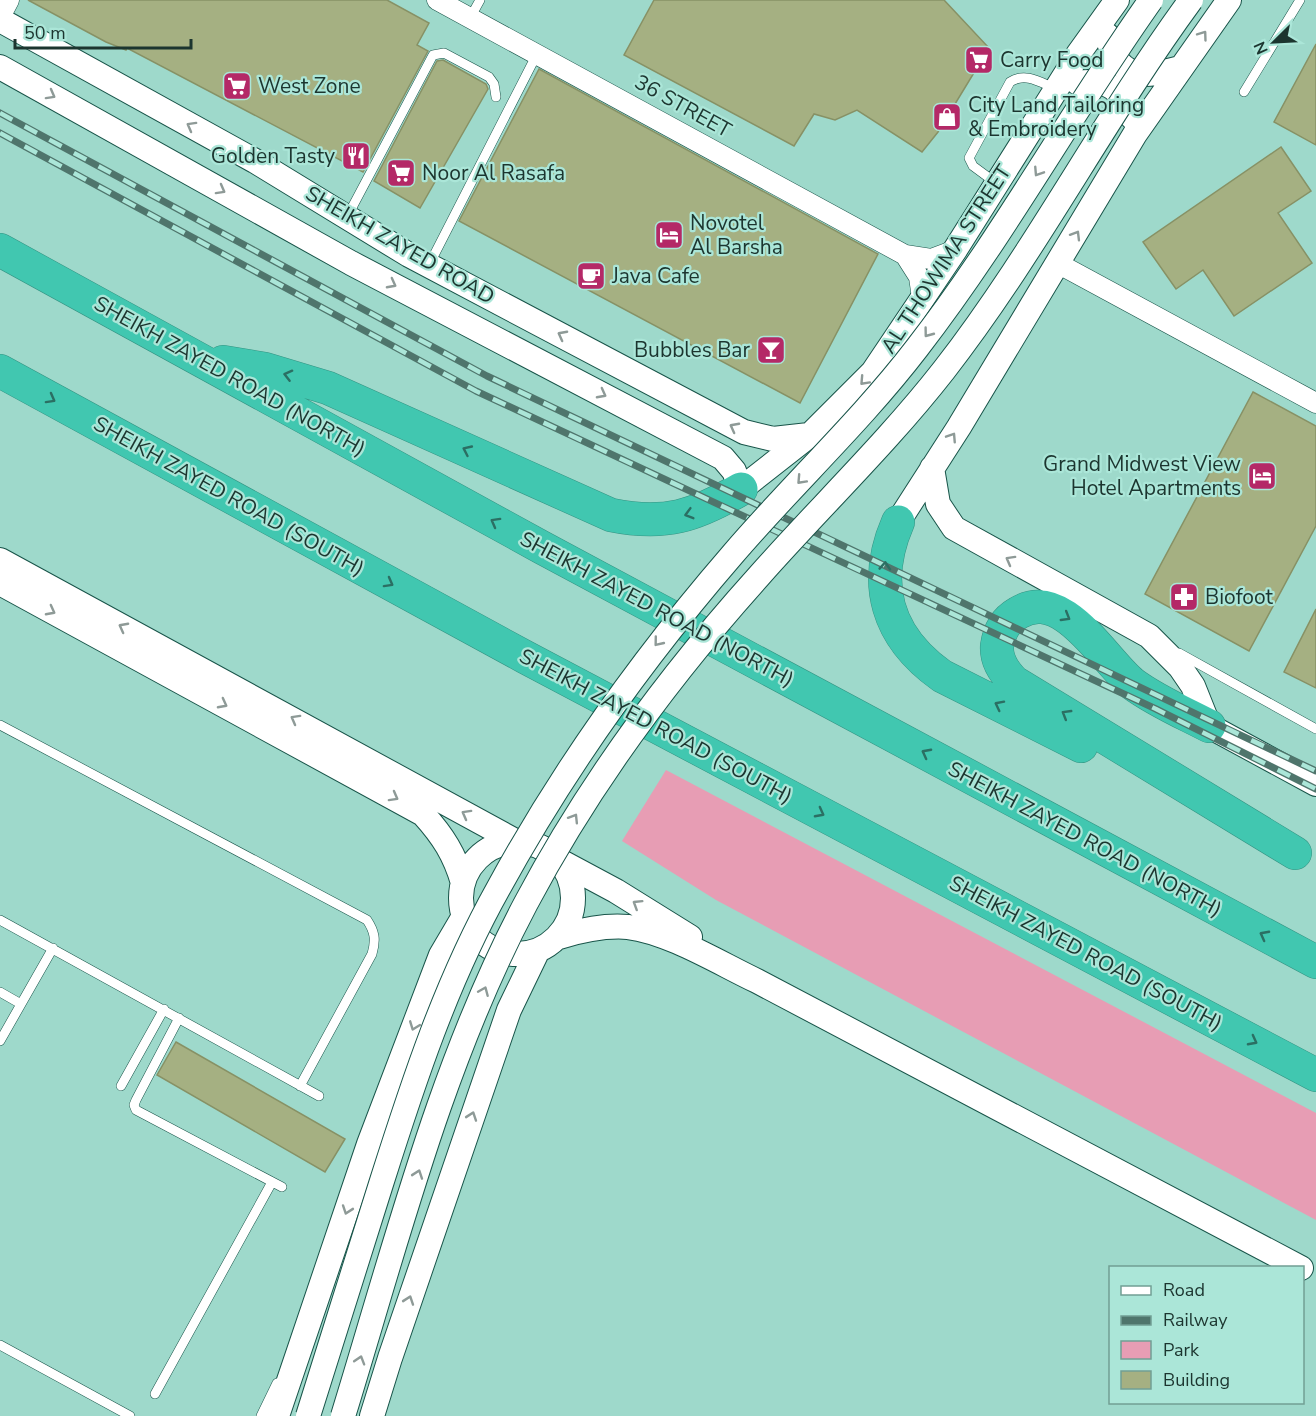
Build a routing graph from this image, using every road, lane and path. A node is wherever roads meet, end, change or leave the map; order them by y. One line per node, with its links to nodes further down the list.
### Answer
1 (9, 0): 10 (street)
2 (437, 0): 9 (street, 36 STREET)
3 (480, 0): 9 (lane)
4 (1151, 0): 69 (street, one-way to 69, bridge)
5 (1191, 0): 70 (street, one-way to 5, bridge)
6 (1229, 0): 13 (street, one-way to 6)
7 (1300, 0): 15 (lane)
8 (1110, 9): 13 (street); 14 (street, AL THOWIMA STREET)
9 (470, 18): 11 (street, 36 STREET)
10 (0, 19): 19 (street, SHEIKH ZAYED ROAD, one-way to 10)
11 (537, 54): 22 (street, 36 STREET); 24 (lane)
12 (0, 67): 31 (street, one-way to 31)
13 (1180, 68): 17 (street)
14 (1056, 89): 17 (street); 18 (street, AL THOWIMA STREET); 18 (lane)
15 (1244, 92)
16 (496, 97): 19 (lane)
17 (1136, 134): 23 (street, one-way to 17)
18 (996, 183): 21 (street, AL THOWIMA STREET)
19 (348, 217): 24 (street, SHEIKH ZAYED ROAD)
20 (0, 250): 26 (highway, SHEIKH ZAYED ROAD (NORTH))
21 (955, 250): 22 (street, 36 STREET); 25 (street, AL THOWIMA STREET)
22 (905, 255): 25 (street)
23 (1059, 264): 28 (street); 30 (street, one-way to 23)
24 (429, 265): 29 (street, SHEIKH ZAYED ROAD, one-way to 24)
25 (922, 298): 29 (street, AL THOWIMA STREET, one-way to 29)
26 (200, 359): 31 (highway, one-way to 26); 49 (highway, SHEIKH ZAYED ROAD (NORTH), one-way to 26)
27 (0, 371): 56 (highway, SHEIKH ZAYED ROAD (SOUTH), one-way to 56)
28 (1316, 403)
29 (811, 434): 31 (street, AL THOWIMA STREET)
30 (932, 468): 32 (street); 35 (street, one-way to 30)
31 (741, 489)
32 (898, 522): 41 (highway, one-way to 32)
33 (0, 560): 40 (street, one-way to 33)
34 (0, 583): 43 (street, one-way to 43)
35 (1149, 636): 37 (street); 38 (lane)
36 (0, 725): 58 (lane)
37 (1209, 726): 39 (street); 41 (highway, one-way to 37)
38 (1316, 729)
39 (1316, 784)
40 (517, 842): 42 (street); 43 (street)
41 (1306, 859)
42 (560, 861): 46 (street); 50 (street, one-way to 42)
43 (463, 883): 44 (street)
44 (464, 916): 48 (street); 63 (street, one-way to 63)
45 (0, 920): 47 (lane)
46 (559, 937): 48 (street); 50 (street)
47 (52, 948): 52 (lane); 53 (lane)
48 (537, 952): 71 (street, one-way to 48)
49 (1316, 962)
50 (757, 981): 62 (street)
51 (0, 992): 52 (lane)
52 (21, 1004): 55 (lane)
53 (164, 1009): 54 (lane); 57 (lane)
54 (179, 1018): 58 (lane); 60 (lane)
55 (0, 1041)
56 (1316, 1075)
57 (121, 1086)
58 (300, 1086): 59 (lane)
59 (319, 1096)
60 (272, 1182): 61 (lane); 65 (lane)
61 (282, 1187)
62 (1298, 1266)
63 (306, 1331): 67 (lane); 68 (street)
64 (0, 1345): 66 (lane)
65 (155, 1394)
66 (130, 1416)
67 (261, 1416)
68 (277, 1416)
69 (308, 1416)
70 (342, 1416)
71 (372, 1416)

